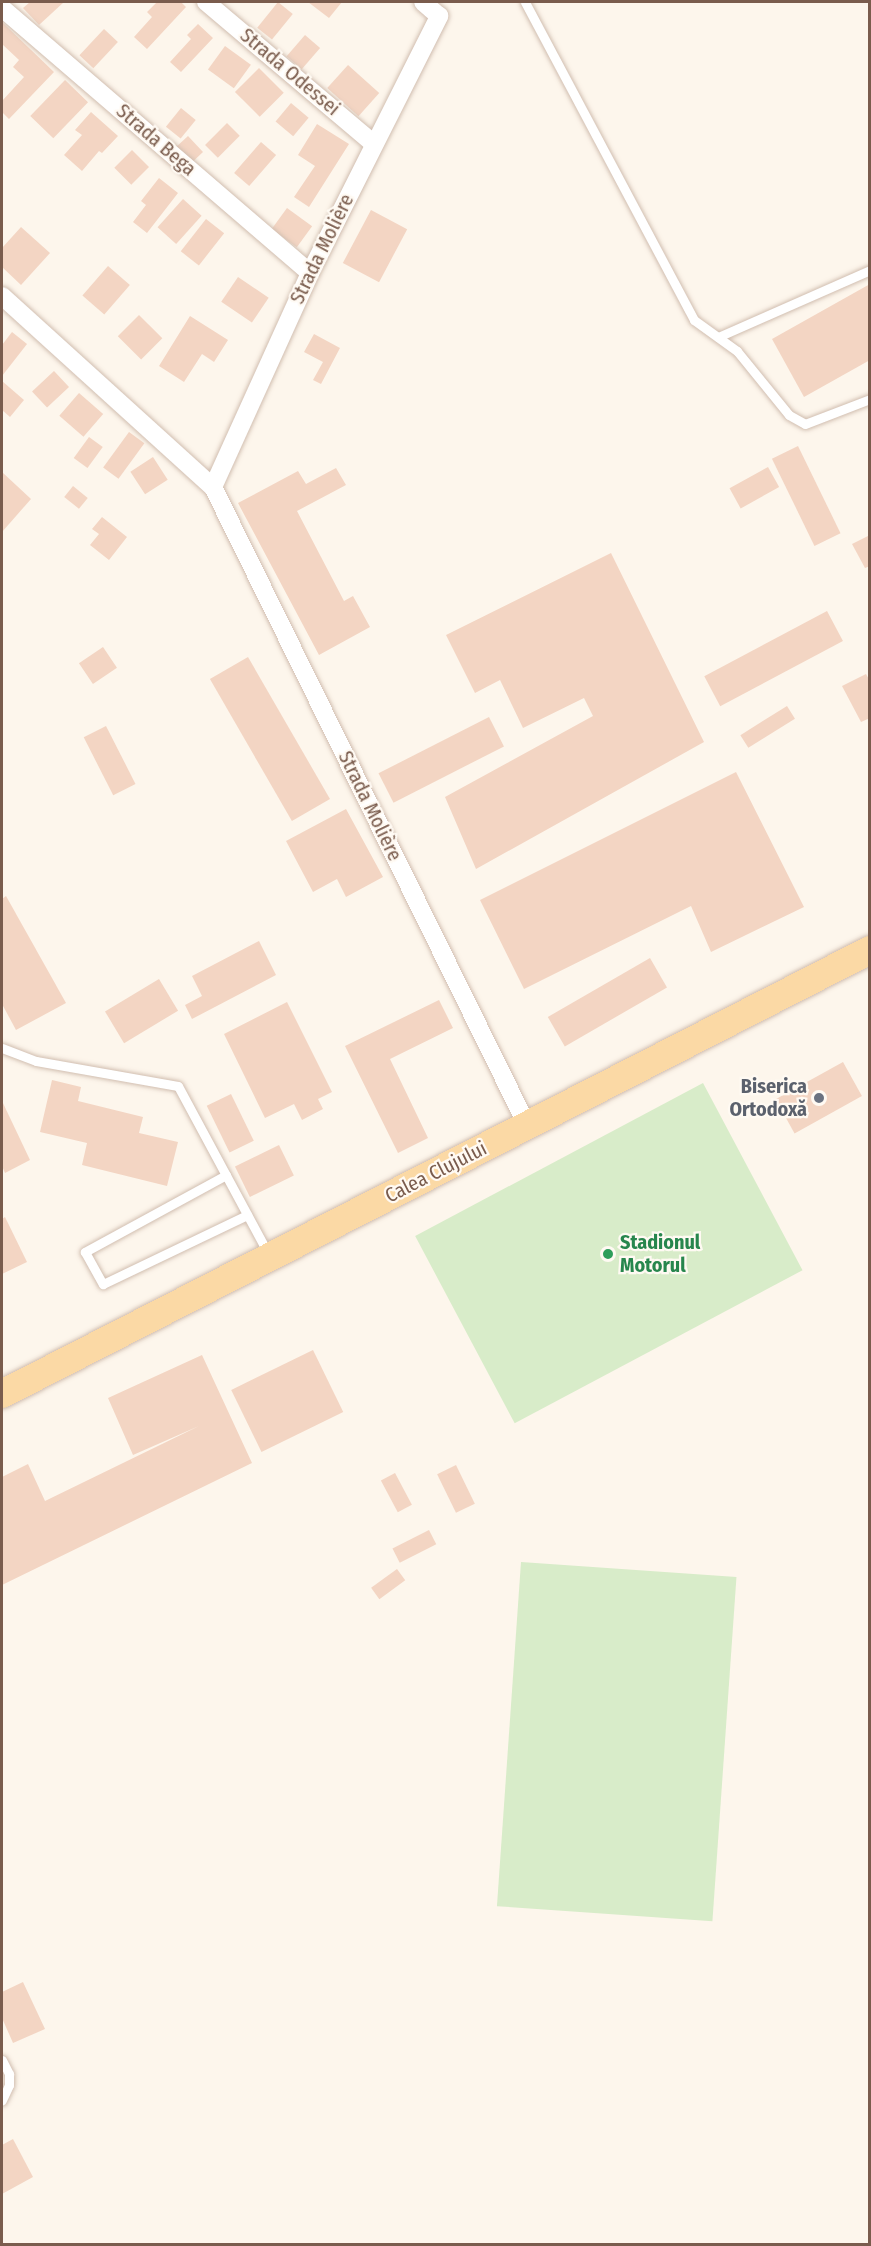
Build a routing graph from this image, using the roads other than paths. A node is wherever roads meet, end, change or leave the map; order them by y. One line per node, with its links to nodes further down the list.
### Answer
1 (207, 2): 5 (street, Strada Odessei)
2 (423, 2): 5 (street, Strada Molière)
3 (525, 2): 9 (lane)
4 (2, 8): 7 (street, Strada Bega)
5 (374, 143): 7 (street, Strada Molière)
6 (870, 270): 9 (lane)
7 (310, 273): 11 (street, Strada Molière)
8 (2, 296): 11 (street, Strada Molière)
9 (718, 337): 10 (lane)
10 (870, 399)
11 (213, 487): 14 (street, Strada Molière)
12 (870, 950): 14 (main road, Calea Clujului)
13 (2, 1048): 15 (lane)
14 (526, 1125): 17 (main road, Calea Clujului)
15 (226, 1175): 16 (lane); 16 (lane)
16 (247, 1215): 17 (lane)
17 (270, 1257): 18 (main road, Calea Clujului)
18 (2, 1394)
19 (2, 2060): 20 (lane)
20 (2, 2100)

